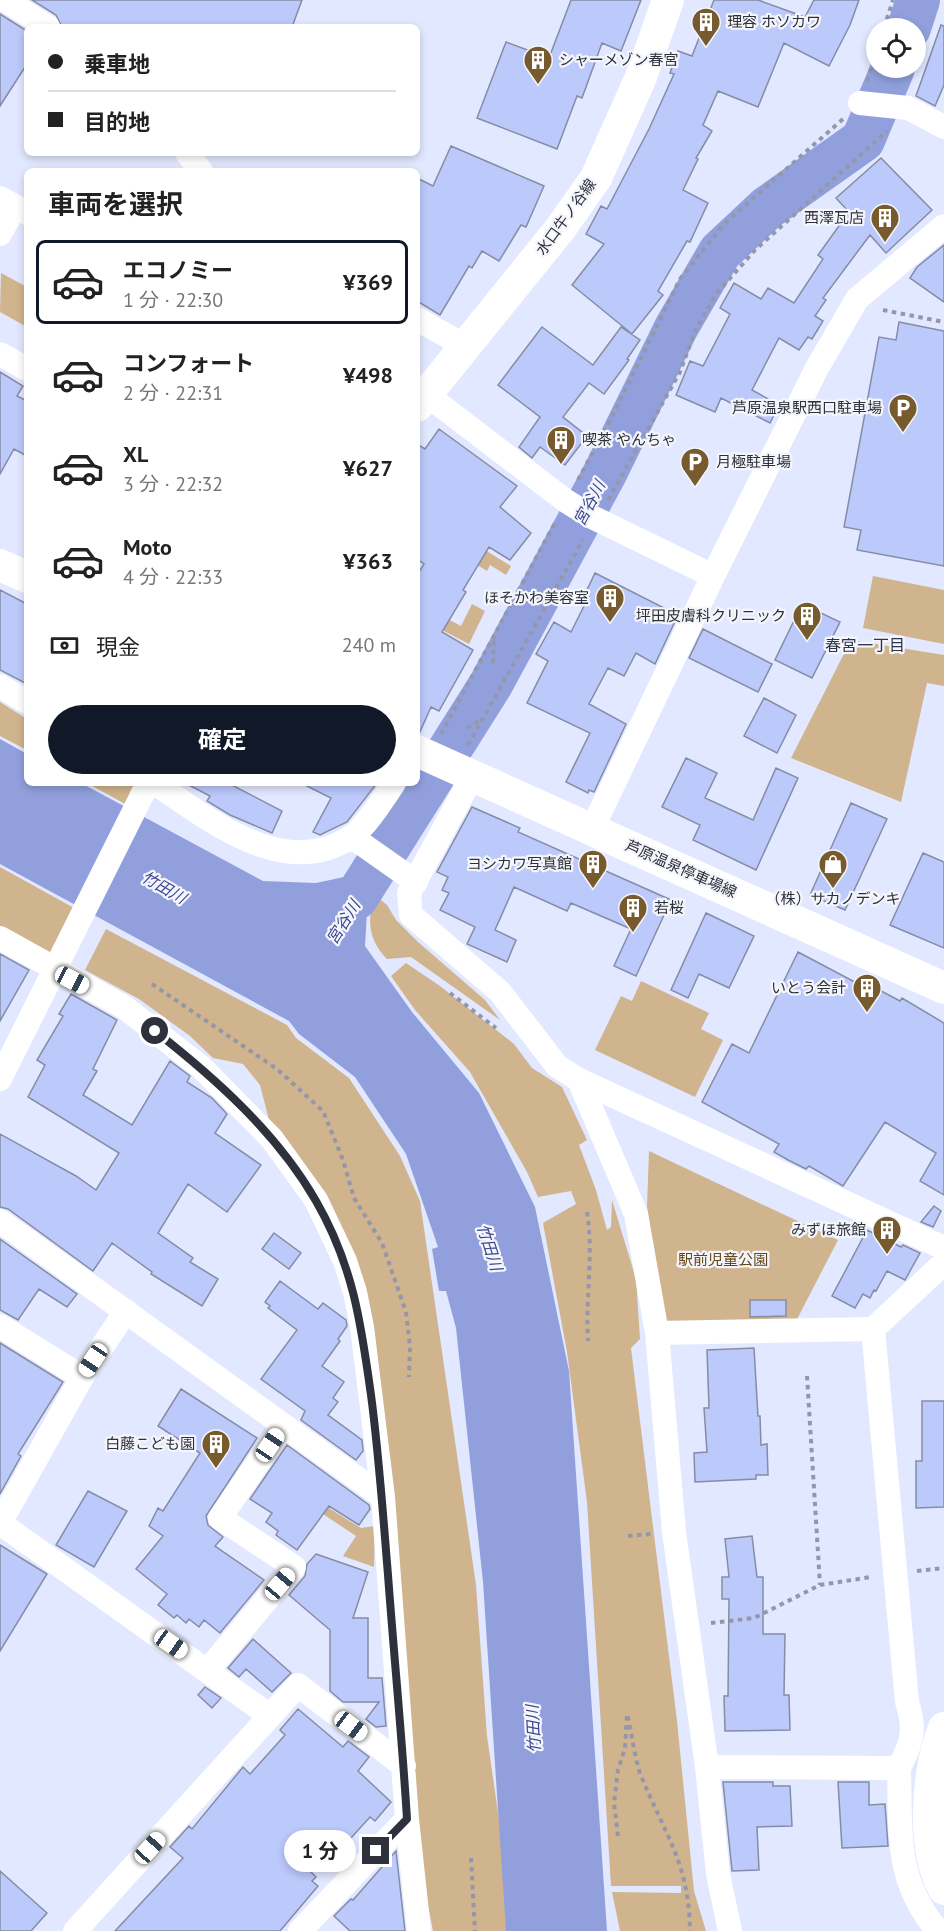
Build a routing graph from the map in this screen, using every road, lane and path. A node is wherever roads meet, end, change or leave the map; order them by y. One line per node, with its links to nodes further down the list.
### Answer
1 (5, 0): 5 (street)
2 (668, 0): 18 (main road, 水口牛ノ谷線)
3 (893, 0): 4 (path)
4 (887, 18)
5 (43, 24)
6 (870, 78): 7 (path)
7 (864, 103): 8 (street); 22 (path)
8 (944, 127)
9 (891, 128): 23 (path)
10 (189, 156): 11 (street)
11 (199, 168)
12 (14, 206): 14 (street)
13 (944, 226): 15 (street)
14 (0, 234)
15 (853, 304): 17 (path); 27 (street)
16 (420, 321): 18 (street)
17 (944, 321)
18 (467, 347): 21 (main road, 水口牛ノ谷線)
19 (0, 354): 20 (street)
20 (24, 367)
21 (422, 400): 22 (street)
22 (566, 501): 27 (street); 28 (path)
23 (608, 501)
24 (584, 539): 32 (path)
25 (0, 565): 26 (main road)
26 (24, 576)
27 (713, 576): 39 (street)
28 (494, 640): 29 (path); 34 (path)
29 (493, 663)
30 (0, 686): 31 (street)
31 (24, 700)
32 (482, 718): 33 (path); 35 (path)
33 (467, 728)
34 (427, 747): 35 (main road, 芦原温泉停車場線)
35 (465, 763): 39 (main road, 芦原温泉停車場線); 41 (street)
36 (146, 786): 43 (street)
37 (159, 786): 40 (street)
38 (392, 786): 40 (street)
39 (592, 829): 44 (main road, 芦原温泉停車場線)
40 (352, 837): 41 (street)
41 (416, 882): 46 (street)
42 (0, 938): 43 (street)
43 (58, 964): 45 (street); 59 (street)
44 (944, 988)
45 (3, 1064)
46 (579, 1080): 49 (street); 54 (street)
47 (587, 1212): 55 (path)
48 (0, 1221): 51 (street)
49 (944, 1248)
50 (944, 1263): 53 (street)
51 (126, 1311): 57 (street); 58 (street)
52 (0, 1326): 57 (street)
53 (873, 1329): 54 (street); 62 (street)
54 (657, 1333): 69 (street)
55 (588, 1341)
56 (807, 1376): 63 (path)
57 (82, 1377): 60 (street)
58 (283, 1426): 59 (street); 65 (street)
59 (382, 1497): 68 (street)
60 (0, 1523): 65 (street)
61 (944, 1568): 62 (path)
62 (895, 1573): 63 (path); 70 (street)
63 (819, 1585): 64 (path)
64 (701, 1624)
65 (208, 1670): 66 (street)
66 (270, 1716): 68 (street); 75 (street)
67 (944, 1728): 74 (main road)
68 (404, 1766): 71 (street)
69 (707, 1767): 70 (street); 80 (street)
70 (899, 1768): 81 (street)
71 (407, 1819): 76 (street); 77 (street)
72 (618, 1836): 79 (path)
73 (471, 1858): 78 (path)
74 (944, 1890)
75 (75, 1931)
76 (300, 1931)
77 (419, 1931)
78 (476, 1931)
79 (690, 1931)
80 (729, 1931)
81 (938, 1931)

